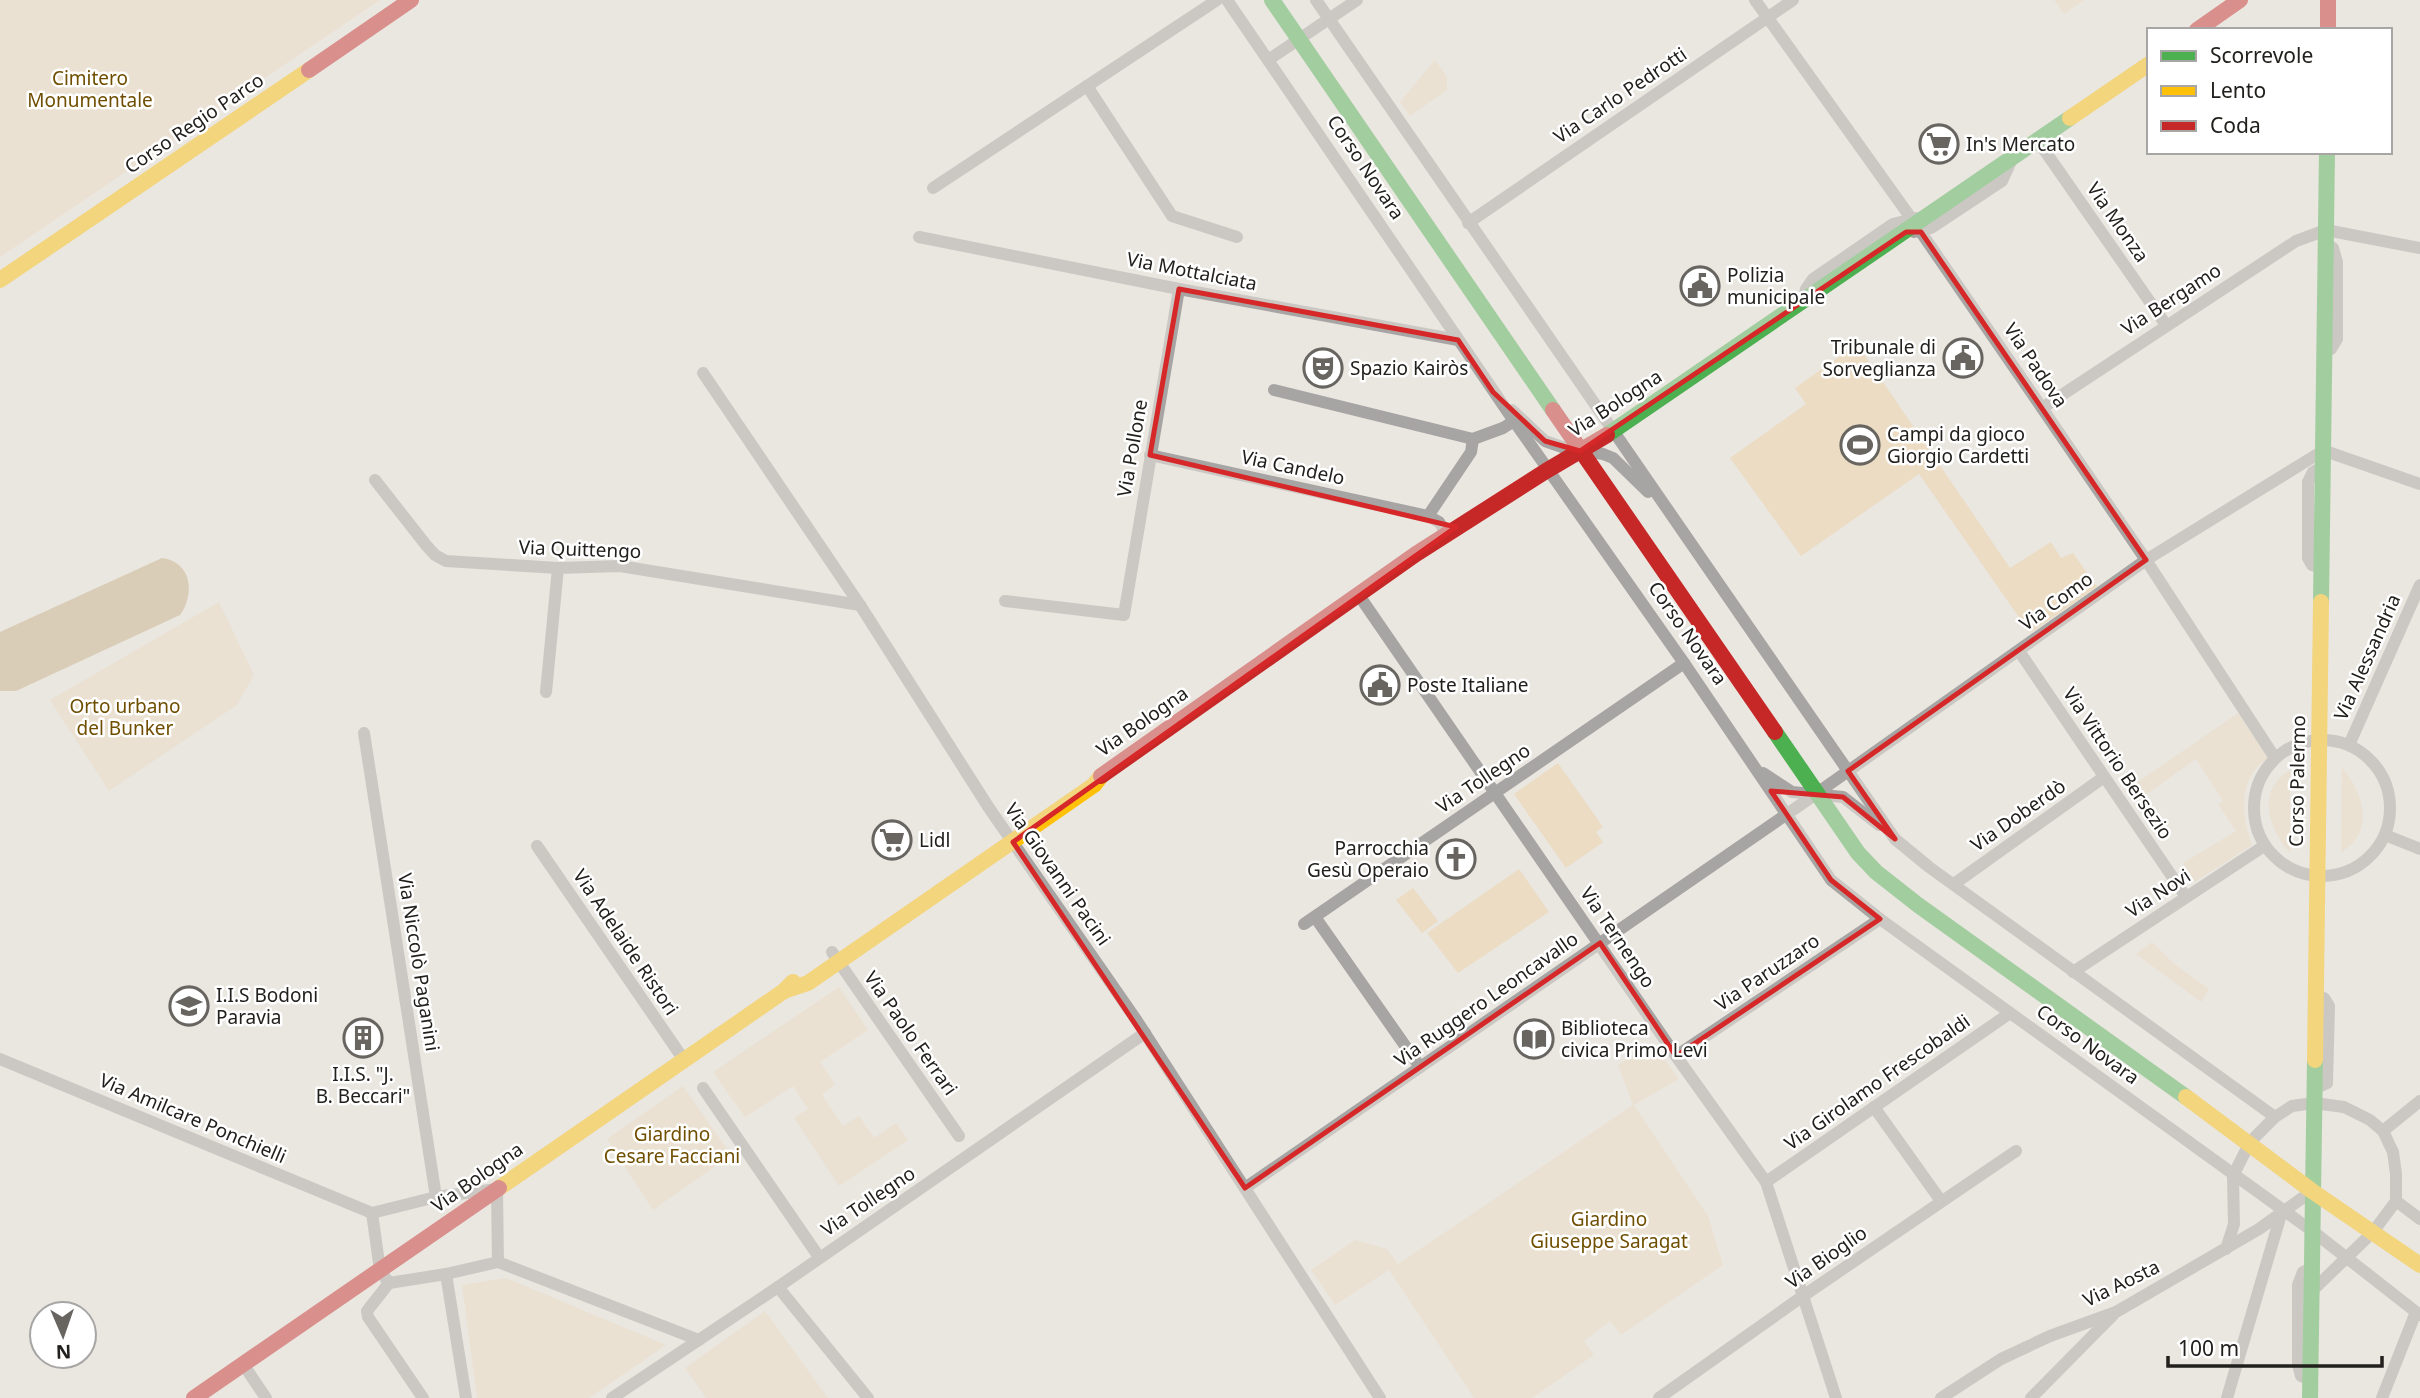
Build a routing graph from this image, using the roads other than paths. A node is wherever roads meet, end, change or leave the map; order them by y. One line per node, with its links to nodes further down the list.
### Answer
1 (411, 0): 28 (main road, Corso Regio Parco)
2 (1217, 0): 18 (street)
3 (1227, 0): 16 (street, Corso Novara)
4 (1272, 0): 15 (main road, Corso Novara)
5 (1316, 0): 12 (street)
6 (1357, 0): 12 (street)
7 (1755, 0): 11 (street, Via Padova)
8 (1793, 0): 11 (street, Via Carlo Pedrotti)
9 (2240, 0): 13 (main road)
10 (2328, 0): 14 (main road)
11 (1768, 17): 22 (street, Via Carlo Pedrotti); 23 (street, Via Padova)
12 (1329, 19): 15 (street); 22 (street)
13 (2200, 28)
14 (2328, 28)
15 (1299, 39): 16 (street); 39 (main road, Corso Novara)
16 (1268, 60): 31 (street, Corso Novara)
17 (2147, 65): 19 (main road, Via Bologna)
18 (1087, 86): 21 (street); 25 (street)
19 (2038, 141): 23 (main road, Via Bologna); 30 (street, Via Monza)
20 (2327, 154): 26 (main road, Corso Palermo)
21 (933, 188)
22 (1468, 223): 37 (street)
23 (1918, 228): 35 (street, Via Padova); 37 (main road, Via Bologna)
24 (919, 237): 29 (street, Via Mottalciata)
25 (1237, 237)
26 (2326, 237): 27 (street); 30 (street, Via Bergamo); 41 (main road, Corso Palermo)
27 (2420, 248)
28 (0, 280)
29 (1180, 289): 31 (street, Via Mottalciata); 40 (street, Via Pollone)
30 (2166, 325): 35 (street, Via Bergamo)
31 (1458, 340): 34 (street, Corso Novara)
32 (703, 373): 53 (street, Via Giovanni Pacini)
33 (1274, 390): 38 (street)
34 (1493, 391): 36 (street, Corso Novara); 39 (street)
35 (2042, 408): 48 (street, Via Padova)
36 (1514, 421): 38 (street); 42 (street, Corso Novara)
37 (1612, 432): 39 (main road, Via Bologna); 45 (street)
38 (1473, 439): 46 (street)
39 (1580, 451): 42 (main road, Via Bologna); 45 (street); 64 (main road, Corso Novara)
40 (1150, 456): 46 (street, Via Candelo); 52 (street, Via Pollone)
41 (2324, 459): 44 (street); 48 (street, Via Como); 58 (main road, Corso Palermo)
42 (1548, 468): 47 (main road, Via Bologna); 55 (street, Corso Novara)
43 (375, 480): 49 (street, Via Quittengo)
44 (2420, 484)
45 (1664, 506): 62 (street)
46 (1428, 516): 47 (street)
47 (1447, 534): 51 (main road, Via Bologna)
48 (2146, 560): 54 (street, Via Como); 60 (street, Via Padova)
49 (558, 568): 53 (street, Via Quittengo); 56 (street)
50 (2420, 584): 59 (street, Via Alessandria)
51 (1358, 594): 65 (street, Via Ternengo); 68 (main road, Via Bologna)
52 (1006, 601)
53 (859, 605): 68 (street, Via Giovanni Pacini)
54 (2019, 651): 62 (street, Via Como); 63 (street, Via Vittorio Bersezio)
55 (1684, 663): 61 (street, Corso Novara); 65 (street, Via Tollegno)
56 (546, 692)
57 (364, 733): 100 (street, Via Niccolò Paganini)
58 (2318, 739): 59 (street); 60 (street); 73 (main road, Corso Palermo)
59 (2349, 745): 67 (street)
60 (2275, 758): 71 (street)
61 (1754, 766): 64 (street); 66 (street, Corso Novara)
62 (1848, 771): 64 (street, Via Como); 69 (street)
63 (2104, 777): 74 (street, Via Doberdò); 75 (street, Via Vittorio Bersezio)
64 (1818, 792): 66 (street, Via Ruggero Leoncavallo); 69 (street); 93 (main road, Corso Novara)
65 (1494, 794): 77 (street, Via Ternengo); 85 (street, Via Tollegno)
66 (1786, 814): 76 (street, Corso Novara); 77 (street, Via Ruggero Leoncavallo)
67 (2385, 835): 72 (street); 73 (street)
68 (1009, 837): 78 (main road, Via Bologna); 81 (street, Via Giovanni Pacini)
69 (1895, 839): 74 (street)
70 (537, 846): 84 (street, Via Adelaide Ristori)
71 (2264, 846): 73 (street); 75 (street, Via Novi)
72 (2420, 849)
73 (2316, 877): 87 (main road, Corso Palermo)
74 (1954, 884): 79 (street)
75 (2186, 897): 79 (street, Via Novi)
76 (1880, 919): 80 (street, Corso Novara); 82 (street, Via Paruzzaro)
77 (1600, 943): 82 (street, Via Ternengo); 85 (street, Via Ruggero Leoncavallo)
78 (835, 957): 84 (main road, Via Bologna); 92 (street, Via Paolo Ferrari)
79 (2073, 972): 90 (street)
80 (2010, 1013): 89 (street, Via Girolamo Frescobaldi); 95 (street, Corso Novara)
81 (1145, 1033): 97 (street, Via Giovanni Pacini); 109 (street, Via Tollegno)
82 (1676, 1056): 96 (street, Via Ternengo)
83 (0, 1059): 104 (street, Via Amilcare Ponchielli)
84 (684, 1060): 98 (main road, Via Bologna)
85 (1420, 1067): 97 (street, Via Ruggero Leoncavallo)
86 (703, 1088): 109 (street)
87 (2314, 1096): 90 (street); 91 (street); 99 (main road, Corso Palermo)
88 (2420, 1101): 91 (street)
89 (1874, 1107): 96 (street, Via Girolamo Frescobaldi); 101 (street)
90 (2275, 1117): 93 (street)
91 (2383, 1131): 102 (street)
92 (959, 1136)
93 (2250, 1142): 95 (street); 99 (main road, Corso Novara)
94 (2016, 1151): 101 (street, Via Bioglio)
95 (2234, 1175): 103 (street, Corso Novara); 108 (street)
96 (1766, 1182): 118 (street, Via Ternengo)
97 (1245, 1188): 130 (street, Via Giovanni Pacini)
98 (497, 1189): 100 (street); 111 (street); 115 (main road, Via Bologna)
99 (2312, 1191): 103 (street, Via Aosta); 106 (main road, Corso Palermo); 107 (main road, Corso Novara)
100 (436, 1197): 104 (street)
101 (1941, 1201): 118 (street, Via Bioglio)
102 (2396, 1201): 105 (street); 107 (street)
103 (2283, 1210): 106 (street, Corso Novara); 108 (street, Via Aosta); 135 (street)
104 (372, 1213): 115 (street)
105 (2420, 1219)
106 (2312, 1231): 110 (street, Corso Novara); 113 (main road, Corso Palermo)
107 (2374, 1232): 110 (street); 112 (main road, Corso Novara)
108 (2226, 1249): 119 (street, Via Aosta)
109 (819, 1257): 116 (street, Via Tollegno)
110 (2347, 1257): 117 (street); 120 (street, Corso Novara)
111 (498, 1262): 114 (street); 121 (street)
112 (2420, 1265)
113 (2312, 1268): 117 (main road, Corso Palermo); 123 (street, Corso Palermo)
114 (446, 1274): 115 (street); 127 (street)
115 (385, 1277): 122 (main road, Via Bologna); 126 (street)
116 (779, 1287): 121 (street, Via Tollegno); 129 (street)
117 (2311, 1292): 123 (main road, Corso Palermo)
118 (1803, 1296): 131 (street, Via Bioglio); 132 (street, Via Ternengo)
119 (2116, 1312): 133 (street, Via Aosta); 134 (street)
120 (2418, 1313): 137 (street)
121 (699, 1340): 128 (street, Via Tollegno)
122 (243, 1364): 124 (main road, Via Bologna); 125 (street)
123 (2310, 1379): 136 (main road, Corso Palermo)
124 (194, 1398)
125 (266, 1398)
126 (422, 1398)
127 (466, 1398)
128 (612, 1398)
129 (868, 1398)
130 (1380, 1398)
131 (1659, 1398)
132 (1836, 1398)
133 (1941, 1398)
134 (2031, 1398)
135 (2227, 1398)
136 (2310, 1398)
137 (2382, 1398)

